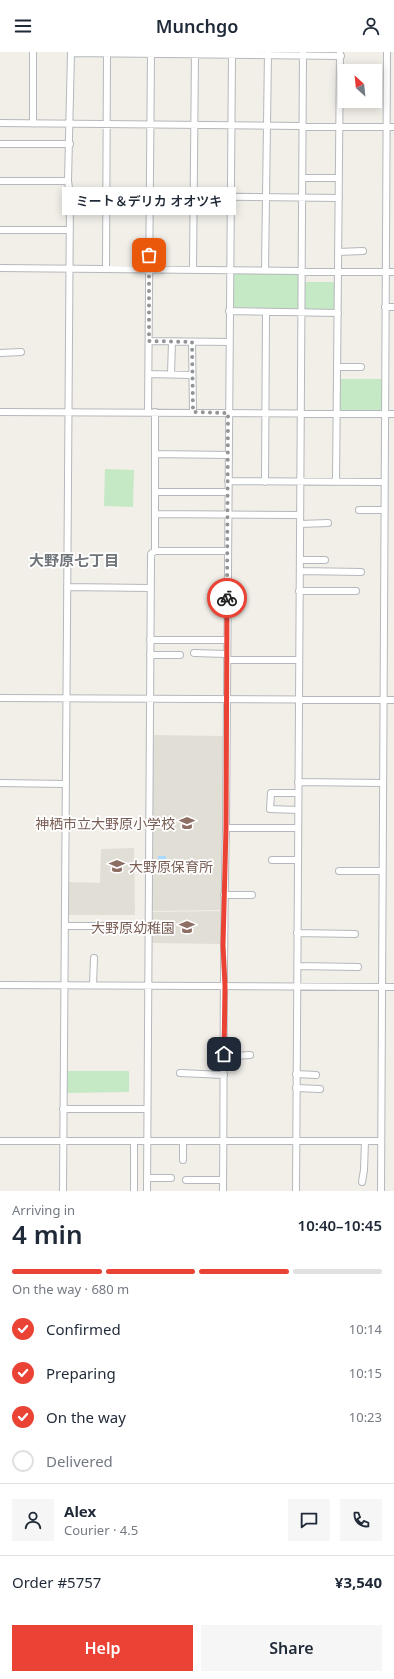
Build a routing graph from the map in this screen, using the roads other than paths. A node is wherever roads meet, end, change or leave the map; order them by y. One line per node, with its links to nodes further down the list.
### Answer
1 (33, 52): 12 (street)
2 (71, 52): 4 (street); 13 (street)
3 (386, 52): 21 (street)
4 (107, 53): 5 (street); 14 (street)
5 (151, 53): 6 (street); 15 (street)
6 (195, 53): 7 (street); 16 (street)
7 (232, 54): 8 (street); 17 (street)
8 (268, 54): 9 (street); 18 (street)
9 (303, 54): 10 (street); 19 (street)
10 (340, 54): 20 (street)
11 (0, 123): 12 (street)
12 (33, 124): 13 (street)
13 (70, 124): 14 (street); 24 (street)
14 (107, 125): 15 (street); 30 (street)
15 (151, 126): 16 (street); 32 (street)
16 (194, 126): 17 (street); 33 (street)
17 (231, 126): 18 (street); 34 (street)
18 (267, 126): 19 (street); 31 (street)
19 (303, 126): 20 (street); 25 (street)
20 (340, 126): 21 (street); 26 (street)
21 (386, 127): 22 (street); 50 (street)
22 (394, 127)
23 (0, 144): 24 (street)
24 (70, 144): 28 (street)
25 (303, 178): 26 (street); 35 (street)
26 (339, 178): 36 (street)
27 (0, 181): 28 (street)
28 (68, 181): 29 (street)
29 (70, 195): 30 (street); 38 (street)
30 (106, 196): 32 (street); 43 (street)
31 (266, 196): 34 (street); 35 (street); 47 (street)
32 (150, 197): 33 (street); 44 (street)
33 (194, 197): 34 (street); 45 (street)
34 (230, 197): 46 (street)
35 (303, 197): 36 (street); 48 (street)
36 (339, 198): 40 (street)
37 (0, 230): 38 (street)
38 (70, 230): 42 (street)
39 (363, 251): 40 (street)
40 (338, 252): 49 (street)
41 (0, 268): 42 (street)
42 (70, 269): 43 (street); 70 (street)
43 (106, 269): 44 (street)
44 (149, 269): 45 (street); 58 (street)
45 (193, 270): 46 (street)
46 (230, 270): 47 (street); 54 (street)
47 (265, 270): 48 (street)
48 (301, 271): 49 (street); 56 (street)
49 (338, 271): 50 (street); 57 (street)
50 (386, 272): 51 (street); 52 (street)
51 (394, 272)
52 (386, 307): 53 (street); 78 (street)
53 (394, 307)
54 (229, 311): 55 (street); 61 (street)
55 (266, 312): 56 (street); 75 (street)
56 (301, 312): 57 (street); 76 (street)
57 (338, 313): 64 (street)
58 (149, 341): 59 (street); 66 (street)
59 (172, 342): 60 (street); 67 (street)
60 (192, 342): 61 (street); 68 (street)
61 (229, 342): 74 (street)
62 (0, 352): 63 (street)
63 (21, 352)
64 (337, 366): 65 (street); 77 (street)
65 (361, 367)
66 (149, 374): 67 (street); 71 (street)
67 (171, 374): 68 (street)
68 (192, 375): 73 (street)
69 (0, 412): 70 (street)
70 (68, 412): 71 (street); 102 (street)
71 (148, 412): 72 (street)
72 (155, 412): 73 (street); 80 (street)
73 (193, 412): 74 (street)
74 (228, 413): 75 (street); 81 (street)
75 (264, 413): 76 (street); 84 (street)
76 (300, 413): 77 (street); 83 (street)
77 (337, 414): 78 (street); 85 (street)
78 (385, 414): 79 (street); 86 (street)
79 (394, 414)
80 (156, 454): 81 (street); 87 (street)
81 (228, 455): 82 (street)
82 (228, 481): 84 (street); 88 (street)
83 (300, 481): 84 (street); 85 (street); 93 (street)
84 (265, 482)
85 (336, 482): 86 (street)
86 (384, 482): 90 (street)
87 (156, 492): 88 (street); 91 (street)
88 (228, 492): 92 (street)
89 (359, 510): 90 (street)
90 (384, 510): 118 (street)
91 (156, 514): 92 (street); 96 (street)
92 (228, 514): 93 (street); 97 (street)
93 (300, 515): 95 (street)
94 (328, 523): 95 (street)
95 (300, 524): 98 (street)
96 (155, 551): 97 (street); 103 (street)
97 (227, 551): 107 (street)
98 (300, 560): 99 (street); 100 (street)
99 (325, 560)
100 (300, 571): 101 (street); 104 (street)
101 (361, 572)
102 (67, 587): 103 (street); 114 (street)
103 (150, 588): 106 (street)
104 (299, 591): 105 (street); 112 (street)
105 (356, 591)
106 (150, 640): 107 (street); 110 (street)
107 (226, 640): 111 (street)
108 (194, 653): 111 (street)
109 (180, 654): 110 (street)
110 (150, 655): 115 (street)
111 (227, 657): 112 (street); 116 (street)
112 (298, 660): 117 (street)
113 (0, 698): 114 (street)
114 (66, 698): 115 (street); 123 (street)
115 (150, 698): 116 (street); 135 (street)
116 (227, 700): 117 (street); 126 (street)
117 (299, 700): 118 (street); 120 (street)
118 (383, 700): 119 (street); 121 (street)
119 (394, 700)
120 (298, 782): 121 (street); 124 (street)
121 (383, 783): 131 (street)
122 (0, 784): 123 (street)
123 (66, 784): 134 (street)
124 (298, 793): 125 (street); 125 (street)
125 (298, 810): 127 (street)
126 (226, 828): 127 (street); 132 (street)
127 (298, 828): 129 (street)
128 (272, 860): 129 (street)
129 (297, 860): 136 (street)
130 (339, 871): 131 (street)
131 (381, 871): 147 (street)
132 (224, 895): 133 (street); 145 (street)
133 (252, 895)
134 (65, 926): 135 (street); 142 (street)
135 (148, 926): 144 (street)
136 (297, 933): 137 (street); 139 (street)
137 (356, 934)
138 (94, 958): 143 (street)
139 (298, 966): 140 (street); 146 (street)
140 (358, 967)
141 (0, 985): 142 (street)
142 (64, 985): 143 (street); 158 (street)
143 (93, 985): 144 (street)
144 (148, 986): 145 (street); 157 (street)
145 (225, 986): 146 (street); 149 (street)
146 (297, 986): 147 (street); 152 (street)
147 (381, 987): 148 (street); 160 (street)
148 (394, 987)
149 (224, 1054): 150 (street); 154 (street)
150 (250, 1055)
151 (180, 1073): 154 (street)
152 (296, 1074): 153 (street); 155 (street)
153 (316, 1074)
154 (224, 1075): 165 (street)
155 (296, 1088): 156 (street); 167 (street)
156 (320, 1089)
157 (147, 1108): 158 (street); 163 (street)
158 (63, 1109): 159 (street)
159 (64, 1140): 161 (street); 162 (street); 174 (street)
160 (381, 1140): 166 (street); 179 (street)
161 (0, 1141)
162 (134, 1141): 163 (street); 175 (street)
163 (148, 1141): 164 (street); 169 (street)
164 (183, 1141): 165 (street); 168 (street)
165 (224, 1141): 167 (street); 172 (street)
166 (365, 1141): 167 (street); 173 (street)
167 (296, 1142): 178 (street)
168 (183, 1160)
169 (147, 1178): 170 (street); 176 (street)
170 (172, 1178)
171 (186, 1180): 172 (street)
172 (223, 1180): 177 (street)
173 (362, 1182)
174 (63, 1191)
175 (134, 1191)
176 (147, 1191)
177 (223, 1191)
178 (296, 1191)
179 (381, 1191)

